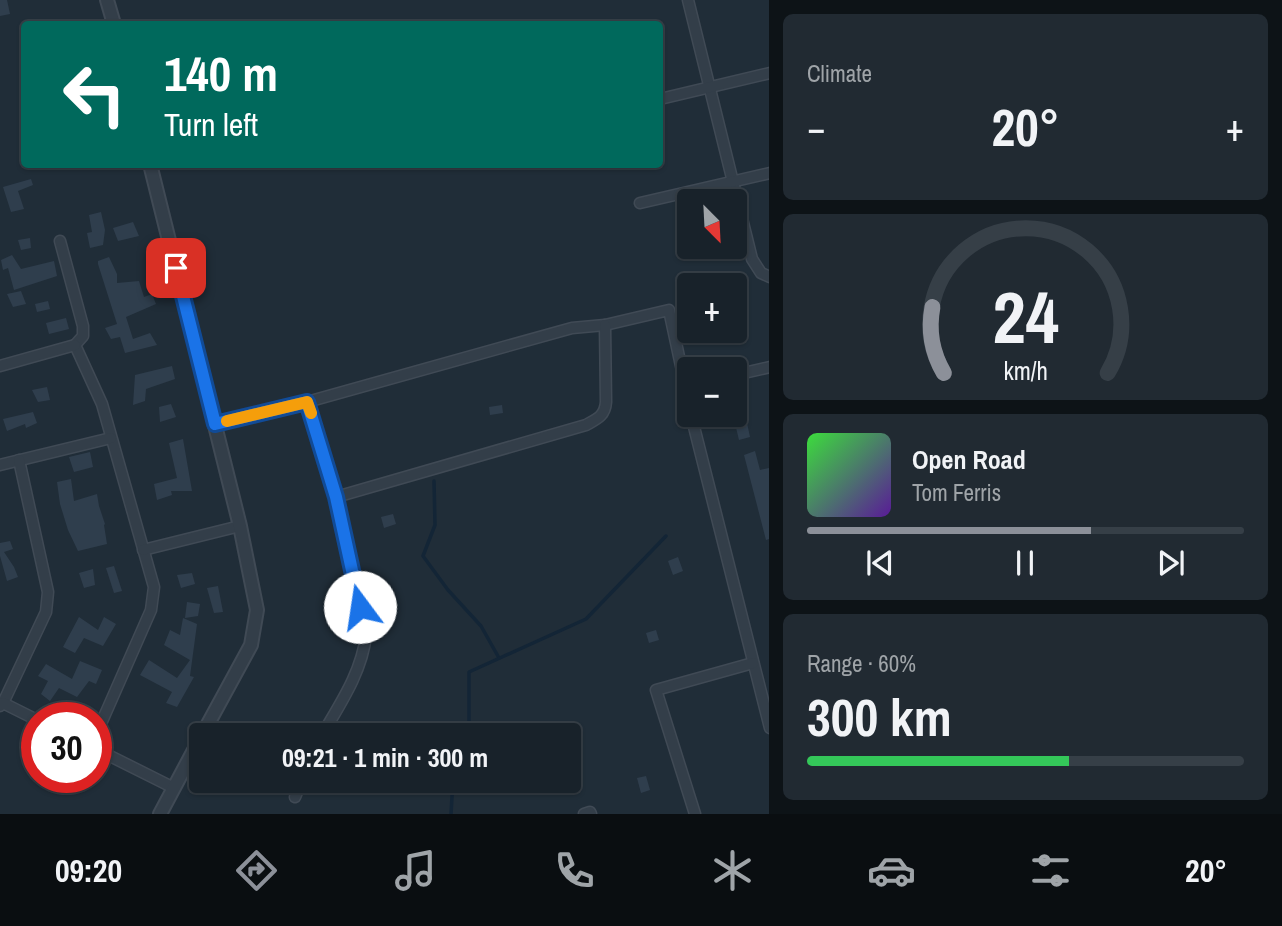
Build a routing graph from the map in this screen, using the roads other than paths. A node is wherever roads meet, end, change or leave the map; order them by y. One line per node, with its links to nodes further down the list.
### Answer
1 (107, 0): 3 (street)
2 (688, 0): 5 (street)
3 (113, 21)
4 (769, 73): 5 (street)
5 (710, 87): 6 (street); 9 (street)
6 (663, 98)
7 (151, 168): 20 (street)
8 (769, 173): 9 (street)
9 (734, 182): 10 (street); 12 (street)
10 (640, 203)
11 (60, 241): 14 (street)
12 (769, 277)
13 (606, 325): 15 (street); 19 (street); 25 (street)
14 (75, 345): 16 (street); 22 (street)
15 (680, 357)
16 (0, 366)
17 (769, 366): 18 (street)
18 (747, 372)
19 (307, 402): 20 (street); 25 (street)
20 (215, 424): 26 (street)
21 (694, 427): 28 (street)
22 (111, 438): 23 (street); 27 (street)
23 (19, 460): 24 (street); 30 (street)
24 (0, 465)
25 (336, 497): 33 (street)
26 (240, 526): 27 (street); 32 (street)
27 (143, 550): 29 (street)
28 (753, 663): 34 (street); 43 (street)
29 (110, 702)
30 (1, 705): 31 (street)
31 (21, 713)
32 (209, 723)
33 (329, 723)
34 (769, 729)
35 (112, 756): 37 (street)
36 (189, 760): 37 (street)
37 (174, 788): 40 (street)
38 (297, 793): 39 (street)
39 (295, 797)
40 (160, 814)
41 (584, 814): 42 (street)
42 (591, 814)
43 (695, 814)

